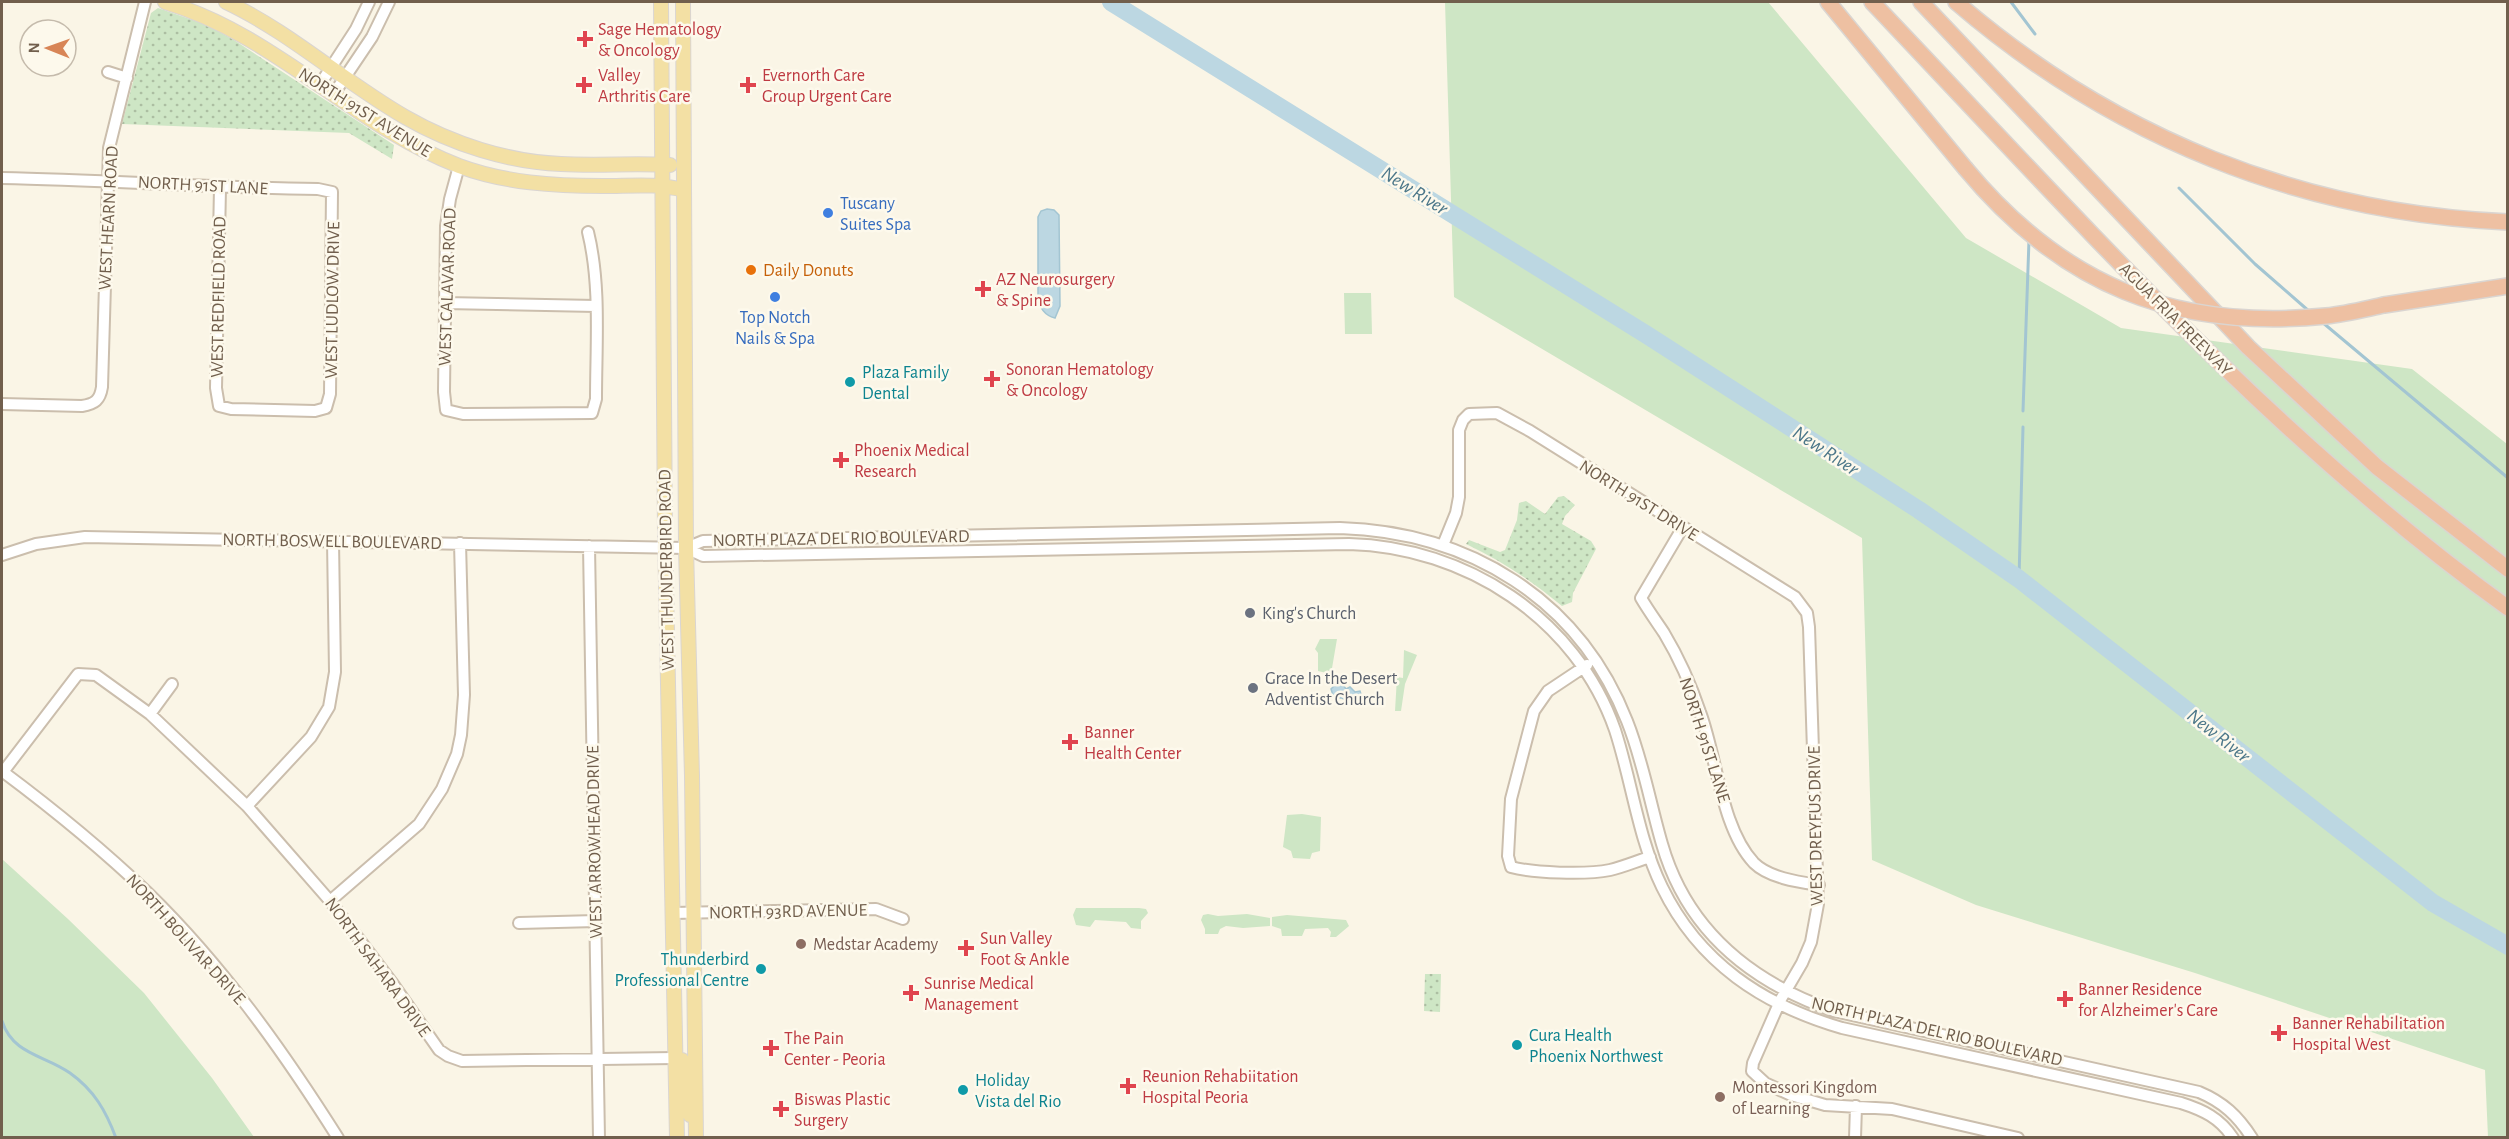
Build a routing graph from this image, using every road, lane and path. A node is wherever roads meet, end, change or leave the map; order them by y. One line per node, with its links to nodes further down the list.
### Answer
1 (146, 2): 14 (street, WEST HEARN ROAD)
2 (165, 2): 16 (main road, NORTH 91ST AVENUE)
3 (226, 2): 12 (main road, NORTH 91ST AVENUE)
4 (369, 2): 12 (street)
5 (389, 2): 15 (street)
6 (661, 2): 19 (main road, WEST THUNDERBIRD ROAD)
7 (682, 2): 21 (main road, WEST THUNDERBIRD ROAD)
8 (1828, 2): 30 (highway, bridge)
9 (1872, 2): 59 (highway, AGUA FRIA FREEWAY)
10 (1921, 2): 55 (highway, AGUA FRIA FREEWAY)
11 (1956, 2): 28 (highway)
12 (332, 68): 15 (main road, NORTH 91ST AVENUE); 16 (street)
13 (108, 72): 14 (street)
14 (127, 78): 23 (street, WEST HEARN ROAD)
15 (347, 78): 17 (street); 18 (main road, NORTH 91ST AVENUE)
16 (319, 86): 17 (main road, NORTH 91ST AVENUE)
17 (333, 95): 20 (main road, NORTH 91ST AVENUE)
18 (514, 158): 19 (main road, NORTH 91ST AVENUE); 20 (main road)
19 (663, 165): 21 (main road, NORTH 91ST AVENUE); 24 (main road, WEST THUNDERBIRD ROAD)
20 (459, 166): 24 (main road, NORTH 91ST AVENUE); 31 (street, WEST CALAVAR ROAD)
21 (684, 166): 26 (main road, WEST THUNDERBIRD ROAD)
22 (2, 178): 23 (street, NORTH 91ST LANE)
23 (106, 180): 25 (street, NORTH 91ST LANE); 33 (street, WEST HEARN ROAD)
24 (663, 184): 26 (main road, NORTH 91ST AVENUE); 48 (main road, WEST THUNDERBIRD ROAD)
25 (220, 188): 27 (street, NORTH 91ST LANE); 34 (street, WEST REDFIELD ROAD)
26 (684, 190): 49 (main road, WEST THUNDERBIRD ROAD)
27 (332, 192): 34 (street, WEST LUDLOW DRIVE)
28 (2508, 222)
29 (588, 232): 32 (street)
30 (2508, 286)
31 (445, 303): 32 (street); 32 (street, WEST CALAVAR ROAD)
32 (596, 306)
33 (2, 404)
34 (326, 408)
35 (1683, 527): 44 (street, NORTH 91ST DRIVE); 58 (street, NORTH 91ST DRIVE); 67 (street, NORTH 91ST LANE)
36 (1226, 531): 37 (street, NORTH PLAZA DEL RIO BOULEVARD); 38 (street, NORTH PLAZA DEL RIO BOULEVARD); 47 (street)
37 (1137, 532): 39 (street, NORTH PLAZA DEL RIO BOULEVARD); 50 (street)
38 (1392, 532): 44 (street, NORTH PLAZA DEL RIO BOULEVARD); 46 (street)
39 (1040, 534): 40 (street, NORTH PLAZA DEL RIO BOULEVARD); 51 (street)
40 (947, 536): 41 (street, NORTH PLAZA DEL RIO BOULEVARD); 52 (street)
41 (808, 538): 49 (street, NORTH PLAZA DEL RIO BOULEVARD); 53 (street)
42 (333, 541): 43 (street, NORTH BOSWELL BOULEVARD); 54 (street, NORTH BOSWELL BOULEVARD); 65 (street)
43 (460, 543): 45 (street, NORTH BOSWELL BOULEVARD); 68 (street)
44 (1443, 545): 56 (street, NORTH PLAZA DEL RIO BOULEVARD)
45 (590, 546): 48 (street, NORTH BOSWELL BOULEVARD); 72 (street, WEST ARROWHEAD DRIVE)
46 (1389, 546): 47 (street, NORTH PLAZA DEL RIO BOULEVARD); 57 (street, NORTH PLAZA DEL RIO BOULEVARD)
47 (1226, 547): 50 (street, NORTH PLAZA DEL RIO BOULEVARD)
48 (666, 548): 49 (street, NORTH PLAZA DEL RIO BOULEVARD); 69 (main road, WEST THUNDERBIRD ROAD)
49 (686, 548): 53 (street, NORTH PLAZA DEL RIO BOULEVARD); 70 (main road, WEST THUNDERBIRD ROAD)
50 (1138, 548): 51 (street, NORTH PLAZA DEL RIO BOULEVARD)
51 (1041, 550): 52 (street, NORTH PLAZA DEL RIO BOULEVARD)
52 (947, 552): 53 (street, NORTH PLAZA DEL RIO BOULEVARD)
53 (808, 554)
54 (2, 555)
55 (2508, 569)
56 (1513, 579): 57 (street); 60 (street, NORTH PLAZA DEL RIO BOULEVARD)
57 (1506, 592): 61 (street, NORTH PLAZA DEL RIO BOULEVARD)
58 (1803, 605): 67 (street, WEST DREYFUS DRIVE)
59 (2508, 608)
60 (1595, 660): 61 (street); 74 (street, NORTH PLAZA DEL RIO BOULEVARD)
61 (1583, 667): 66 (street, NORTH PLAZA DEL RIO BOULEVARD); 66 (street)
62 (172, 684): 63 (street)
63 (150, 714): 64 (street, NORTH SAHARA DRIVE); 65 (street, NORTH SAHARA DRIVE)
64 (2, 772): 82 (street, NORTH BOLIVAR DRIVE)
65 (247, 806): 68 (street, NORTH SAHARA DRIVE)
66 (1650, 857): 75 (street, NORTH PLAZA DEL RIO BOULEVARD)
67 (1819, 885): 76 (street, WEST DREYFUS DRIVE)
68 (330, 901): 79 (street, NORTH SAHARA DRIVE)
69 (672, 912): 70 (street, NORTH 93RD AVENUE); 78 (main road, WEST THUNDERBIRD ROAD)
70 (694, 912): 71 (street, NORTH 93RD AVENUE); 81 (main road, WEST THUNDERBIRD ROAD)
71 (903, 919)
72 (596, 921): 73 (street); 79 (street, WEST ARROWHEAD DRIVE)
73 (519, 923)
74 (1704, 925): 75 (street); 76 (street, NORTH PLAZA DEL RIO BOULEVARD)
75 (1692, 934): 77 (street, NORTH PLAZA DEL RIO BOULEVARD)
76 (1786, 992): 77 (street, WEST DREYFUS DRIVE); 88 (street, NORTH PLAZA DEL RIO BOULEVARD)
77 (1779, 1005): 80 (street, WEST DREYFUS DRIVE); 87 (street, NORTH PLAZA DEL RIO BOULEVARD)
78 (675, 1058): 79 (street, NORTH SAHARA DRIVE); 81 (main road); 84 (main road, WEST THUNDERBIRD ROAD)
79 (597, 1059): 83 (street, WEST ARROWHEAD DRIVE)
80 (1856, 1106): 85 (street); 86 (street)
81 (696, 1134)
82 (338, 1137)
83 (599, 1137)
84 (677, 1137)
85 (1855, 1137)
86 (2017, 1137)
87 (2233, 1137)
88 (2252, 1137)

